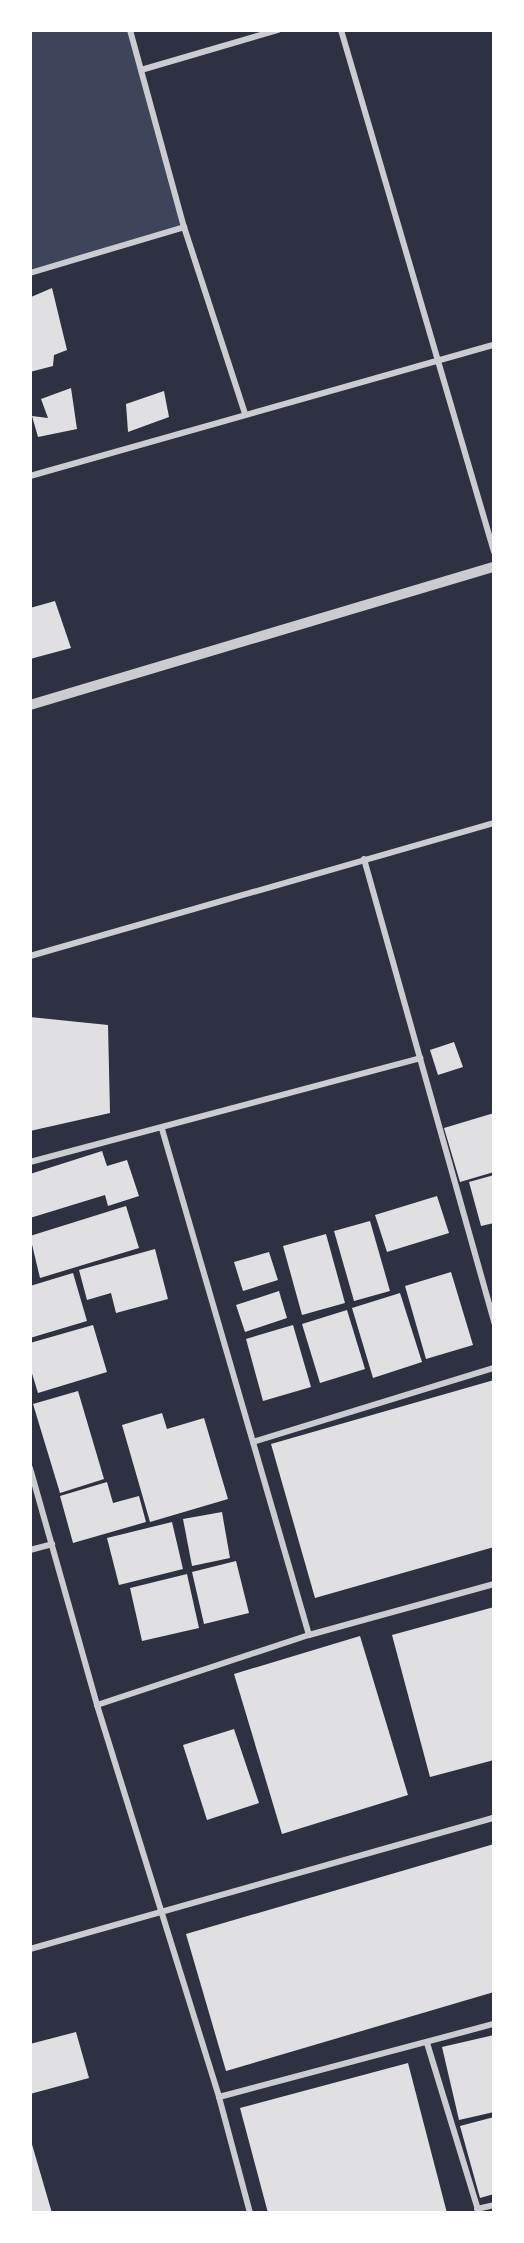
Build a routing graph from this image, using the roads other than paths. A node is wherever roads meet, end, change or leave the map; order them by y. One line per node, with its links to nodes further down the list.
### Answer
1 (130, 30): 4 (street)
2 (279, 30): 4 (street)
3 (341, 30): 8 (street)
4 (141, 70): 5 (street)
5 (184, 227): 6 (street); 9 (street)
6 (30, 273)
7 (494, 345): 8 (street)
8 (437, 364): 9 (street); 11 (street)
9 (245, 414): 10 (street)
10 (30, 476)
11 (494, 552)
12 (494, 567): 13 (street)
13 (30, 705)
14 (494, 823): 15 (street)
15 (364, 859): 16 (street); 17 (street)
16 (30, 956)
17 (420, 1058): 18 (street); 20 (street)
18 (162, 1130): 19 (street); 22 (street)
19 (30, 1162)
20 (494, 1323)
21 (494, 1368): 22 (street)
22 (253, 1442): 27 (street)
23 (30, 1468): 24 (street)
24 (52, 1544): 25 (street); 28 (street)
25 (30, 1550)
26 (494, 1584): 27 (street)
27 (309, 1635): 28 (street)
28 (97, 1705): 30 (street)
29 (494, 1818): 30 (street)
30 (161, 1912): 31 (street); 34 (street)
31 (30, 1949)
32 (494, 2024): 33 (street)
33 (427, 2043): 34 (street); 36 (street)
34 (219, 2097): 37 (street)
35 (494, 2205): 36 (street)
36 (478, 2211)
37 (250, 2213)

